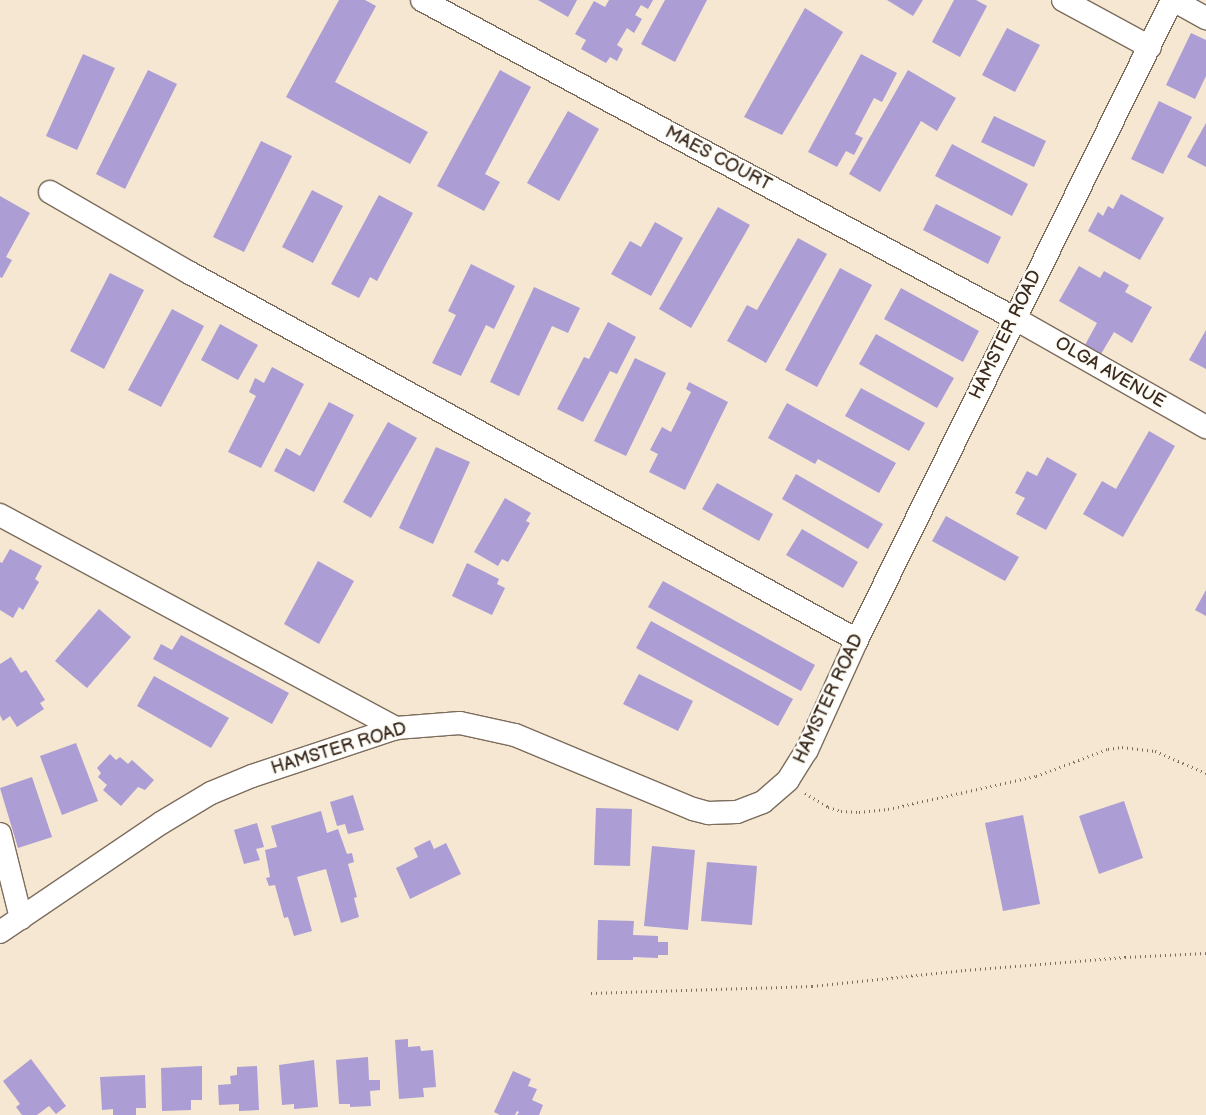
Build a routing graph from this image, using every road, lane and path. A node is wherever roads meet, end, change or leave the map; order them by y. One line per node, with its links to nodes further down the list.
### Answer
1 (422, 0): 7 (street, MAES COURT)
2 (1062, 0): 5 (street)
3 (1173, 0): 4 (street); 5 (street, HAMSTER ROAD)
4 (1206, 18)
5 (1150, 47): 7 (street, HAMSTER ROAD)
6 (50, 192): 10 (street)
7 (1014, 318): 8 (street, OLGA AVENUE); 10 (street, HAMSTER ROAD)
8 (1206, 427)
9 (0, 515): 11 (street)
10 (857, 640): 13 (street, HAMSTER ROAD)
11 (396, 728): 13 (street, HAMSTER ROAD); 15 (street, HAMSTER ROAD)
12 (1206, 773): 13 (path)
13 (788, 780)
14 (0, 834): 15 (street)
15 (21, 918): 16 (street, HAMSTER ROAD)
16 (0, 932)
17 (1206, 953): 18 (path)
18 (591, 993)

